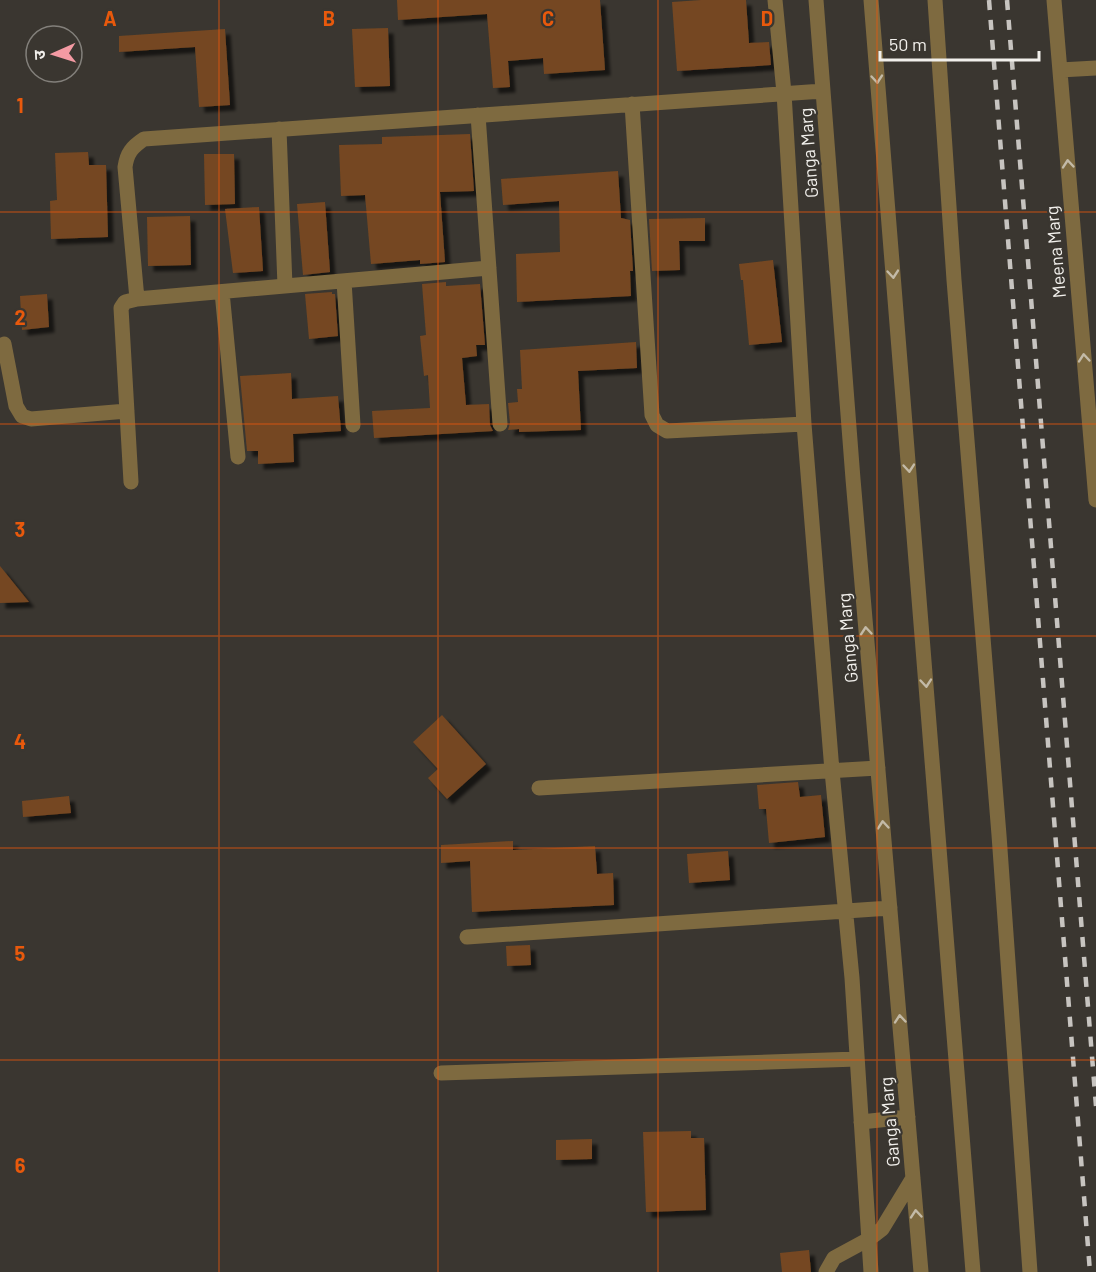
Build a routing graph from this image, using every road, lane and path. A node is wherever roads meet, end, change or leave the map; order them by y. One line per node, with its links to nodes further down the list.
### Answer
1 (775, 0): 9 (street)
2 (816, 0): 8 (street, Ganga Marg)
3 (871, 0): 43 (street, one-way to 43)
4 (935, 0): 44 (street)
5 (1054, 0): 7 (street, Meena Marg)
6 (1096, 68): 7 (street)
7 (1060, 70): 19 (street, Meena Marg, one-way to 7)
8 (823, 91): 9 (street); 28 (street, Ganga Marg, one-way to 8)
9 (784, 93): 10 (street); 23 (street)
10 (632, 104): 11 (street); 23 (street)
11 (478, 115): 12 (street); 13 (street)
12 (279, 129): 15 (street); 17 (street)
13 (489, 268): 14 (street); 22 (street)
14 (344, 281): 15 (street); 24 (street)
15 (285, 286): 16 (street)
16 (222, 292): 17 (street); 25 (street)
17 (137, 299): 21 (street)
18 (1096, 314): 19 (street)
19 (1080, 316): 27 (street, Meena Marg, one-way to 19)
20 (4, 344): 21 (street)
21 (127, 411): 26 (street)
22 (500, 424)
23 (804, 424): 29 (street)
24 (353, 425)
25 (237, 457)
26 (131, 482)
27 (1096, 500)
28 (878, 768): 29 (street); 31 (street, Ganga Marg, one-way to 28)
29 (832, 771): 30 (street); 32 (street)
30 (539, 788)
31 (890, 908): 32 (street); 36 (street, Ganga Marg, one-way to 31)
32 (845, 911): 33 (street); 34 (street)
33 (467, 936)
34 (857, 1059): 35 (street); 37 (street)
35 (441, 1073)
36 (908, 1117): 37 (street); 38 (street, Ganga Marg)
37 (861, 1122): 39 (street)
38 (913, 1179): 39 (street); 42 (street, Ganga Marg, one-way to 38)
39 (869, 1239): 40 (street); 41 (street)
40 (826, 1272)
41 (871, 1272)
42 (921, 1272)
43 (973, 1272)
44 (1030, 1272)

